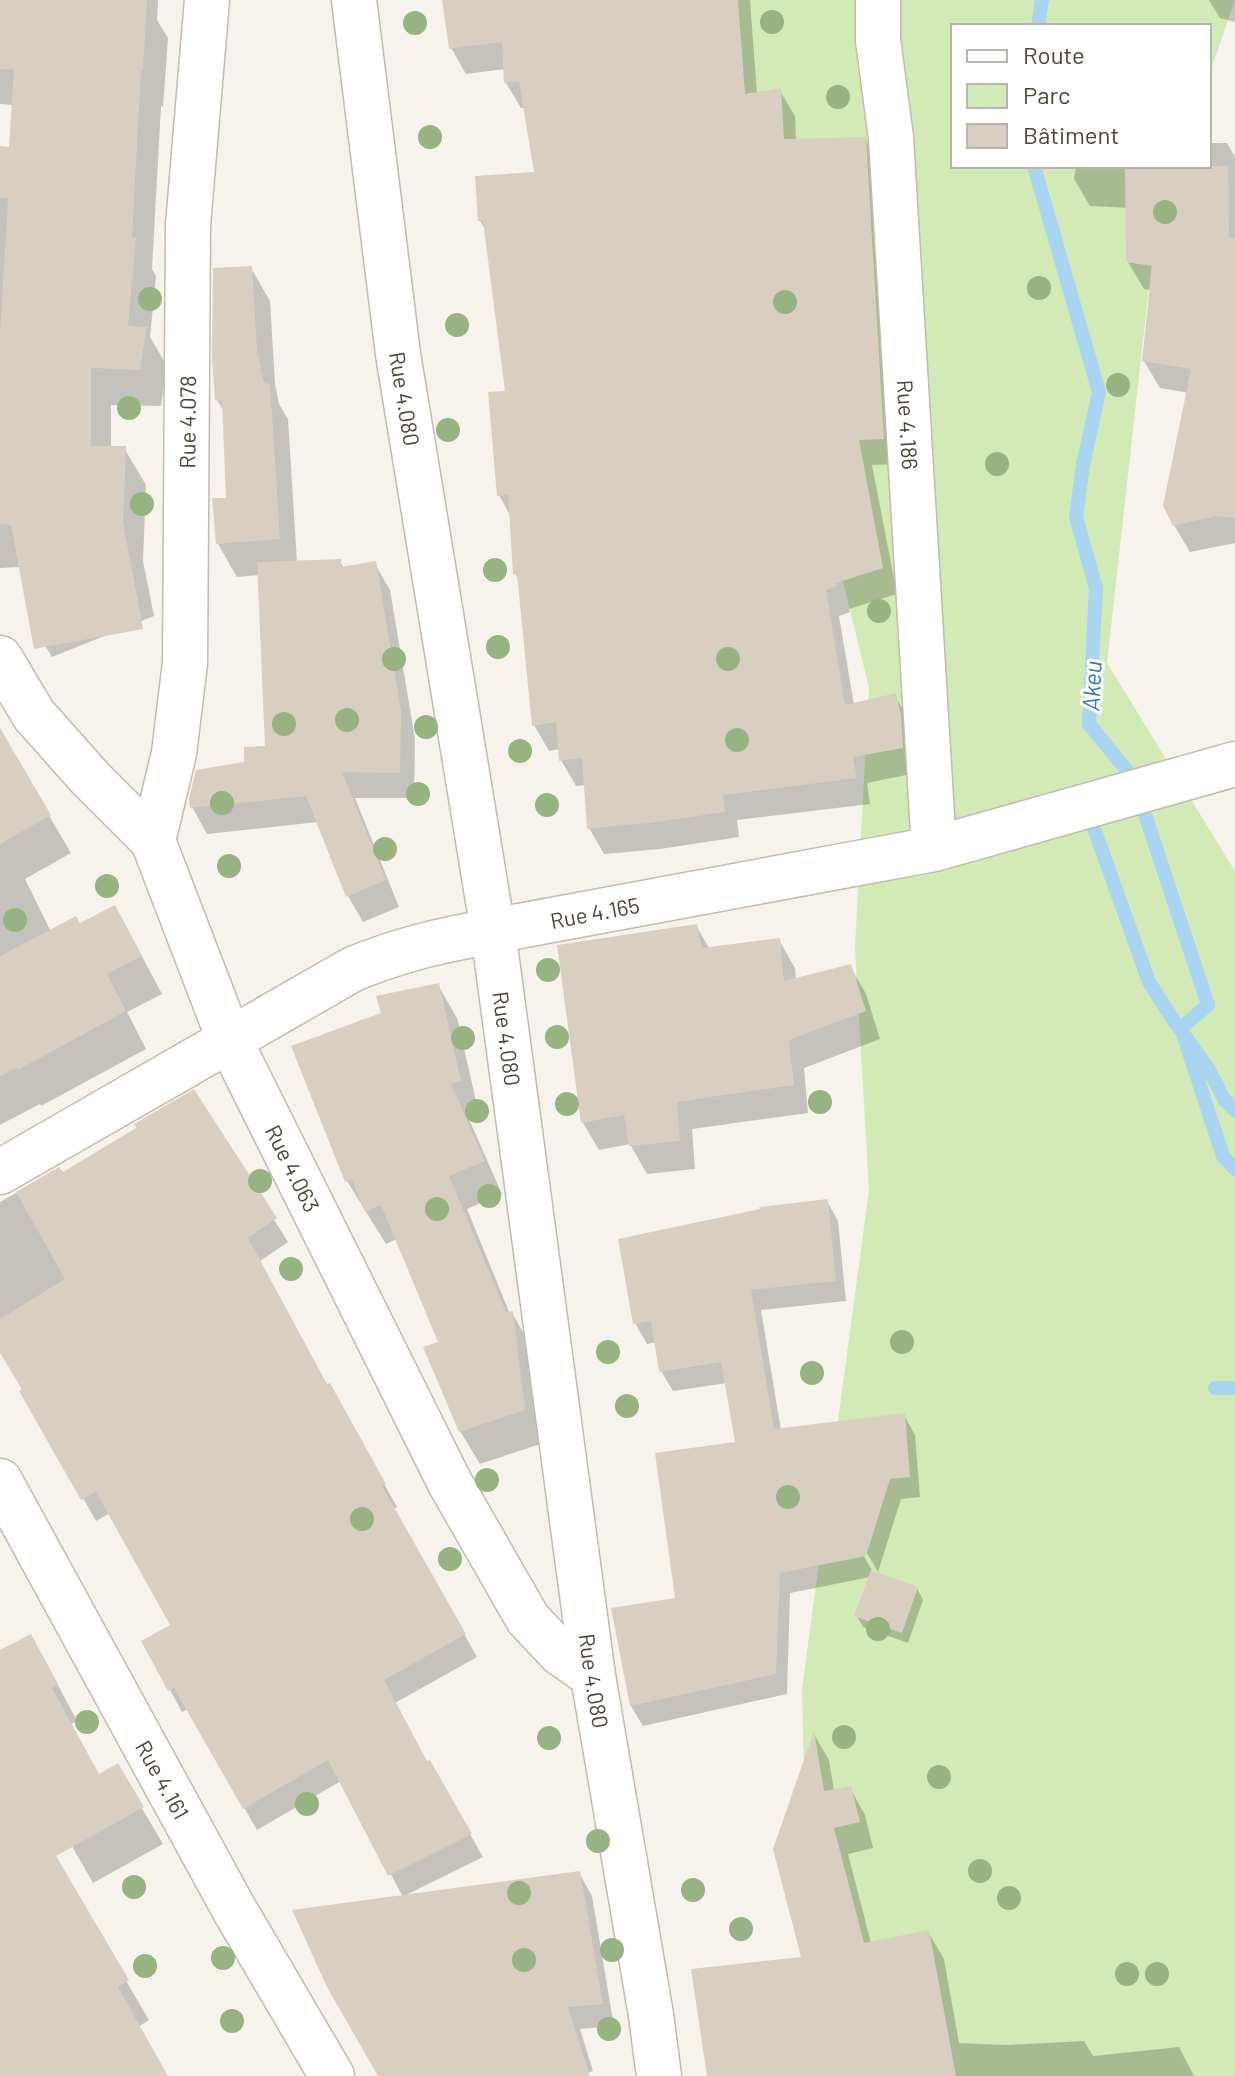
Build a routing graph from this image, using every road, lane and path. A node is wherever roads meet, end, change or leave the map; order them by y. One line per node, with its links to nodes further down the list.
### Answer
1 (207, 0): 6 (street, Rue 4.078)
2 (354, 0): 8 (street, Rue 4.080)
3 (878, 0): 7 (street, Rue 4.186)
4 (0, 658): 6 (street, Rue 4.063)
5 (1235, 764): 7 (street, Rue 4.165)
6 (153, 841): 9 (street, Rue 4.063)
7 (934, 849): 8 (street, Rue 4.165)
8 (493, 931): 9 (street, Rue 4.165); 12 (street, Rue 4.080)
9 (229, 1039): 10 (street, Rue 4.165); 12 (street, Rue 4.063)
10 (0, 1172)
11 (0, 1481): 13 (street, Rue 4.161)
12 (593, 1676): 14 (street, Rue 4.080)
13 (332, 2076)
14 (659, 2076)

